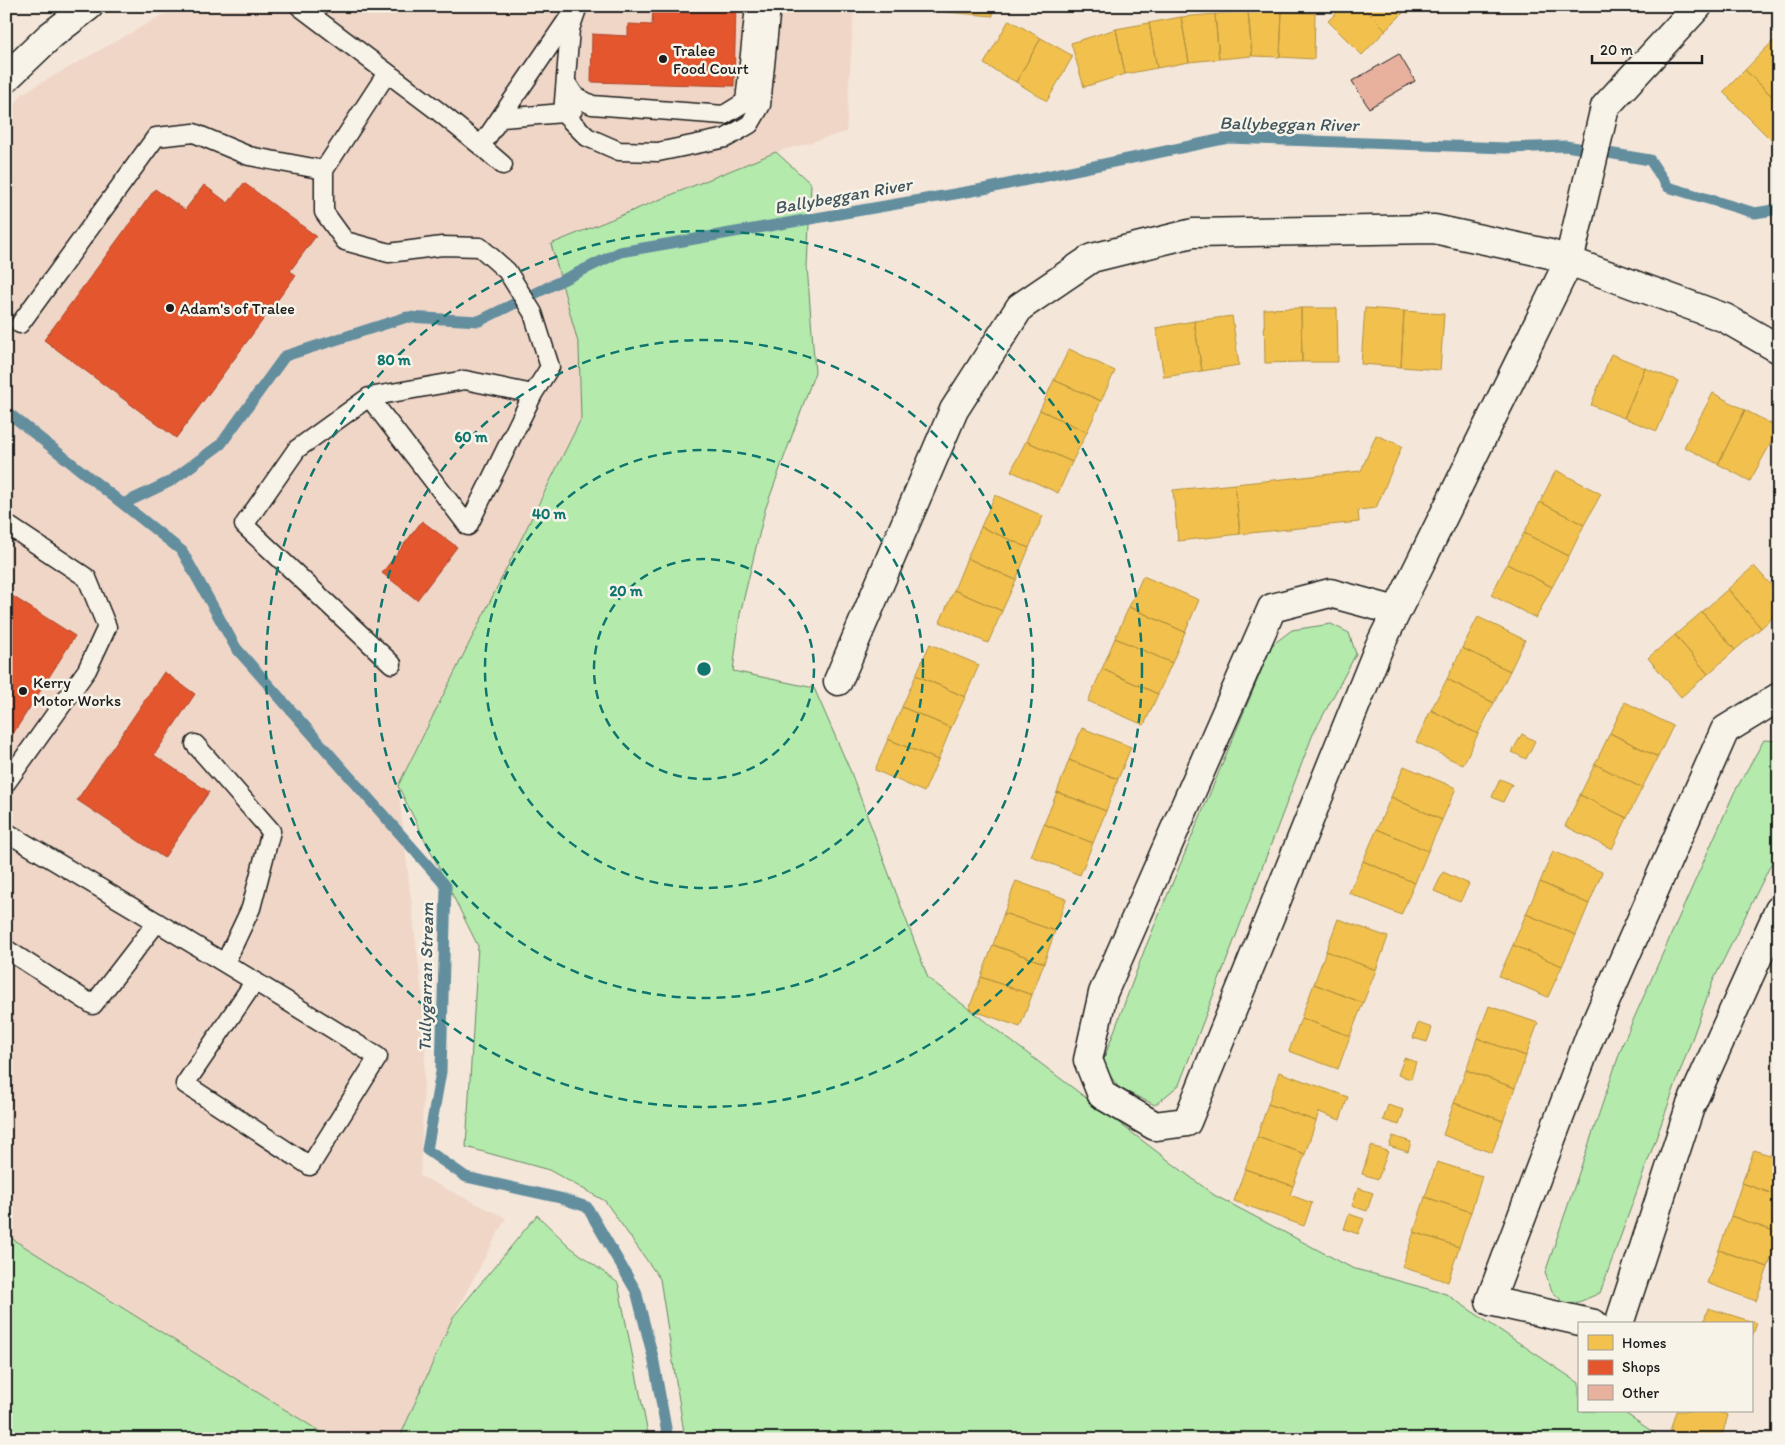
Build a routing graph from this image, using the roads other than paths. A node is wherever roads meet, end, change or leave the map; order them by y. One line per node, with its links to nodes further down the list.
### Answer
1 (89, 6): 8 (street)
2 (578, 6): 9 (lane); 12 (lane)
3 (755, 6): 10 (lane)
4 (770, 6): 11 (lane)
5 (1698, 6): 16 (street)
6 (301, 7): 7 (lane)
7 (387, 73): 13 (lane); 15 (lane)
8 (6, 78)
9 (566, 82): 10 (lane); 11 (lane)
10 (592, 105): 11 (lane)
11 (563, 114): 12 (lane)
12 (502, 118): 13 (lane)
13 (480, 146): 14 (lane)
14 (503, 166)
15 (324, 170): 17 (lane); 19 (lane)
16 (1569, 261): 18 (street); 22 (street); 24 (street)
17 (20, 324)
18 (1779, 349)
19 (533, 394): 20 (lane); 20 (lane)
20 (369, 397): 23 (lane)
21 (6, 524): 27 (lane)
22 (1396, 611): 22 (street)
23 (392, 664)
24 (838, 681)
25 (1779, 697): 34 (street)
26 (195, 744): 32 (lane)
27 (6, 783)
28 (6, 832): 30 (lane)
29 (1779, 910): 35 (street)
30 (157, 922): 31 (lane); 32 (lane)
31 (6, 949)
32 (225, 963): 33 (lane)
33 (255, 981): 33 (lane)
34 (1585, 1322)
35 (1620, 1322)

